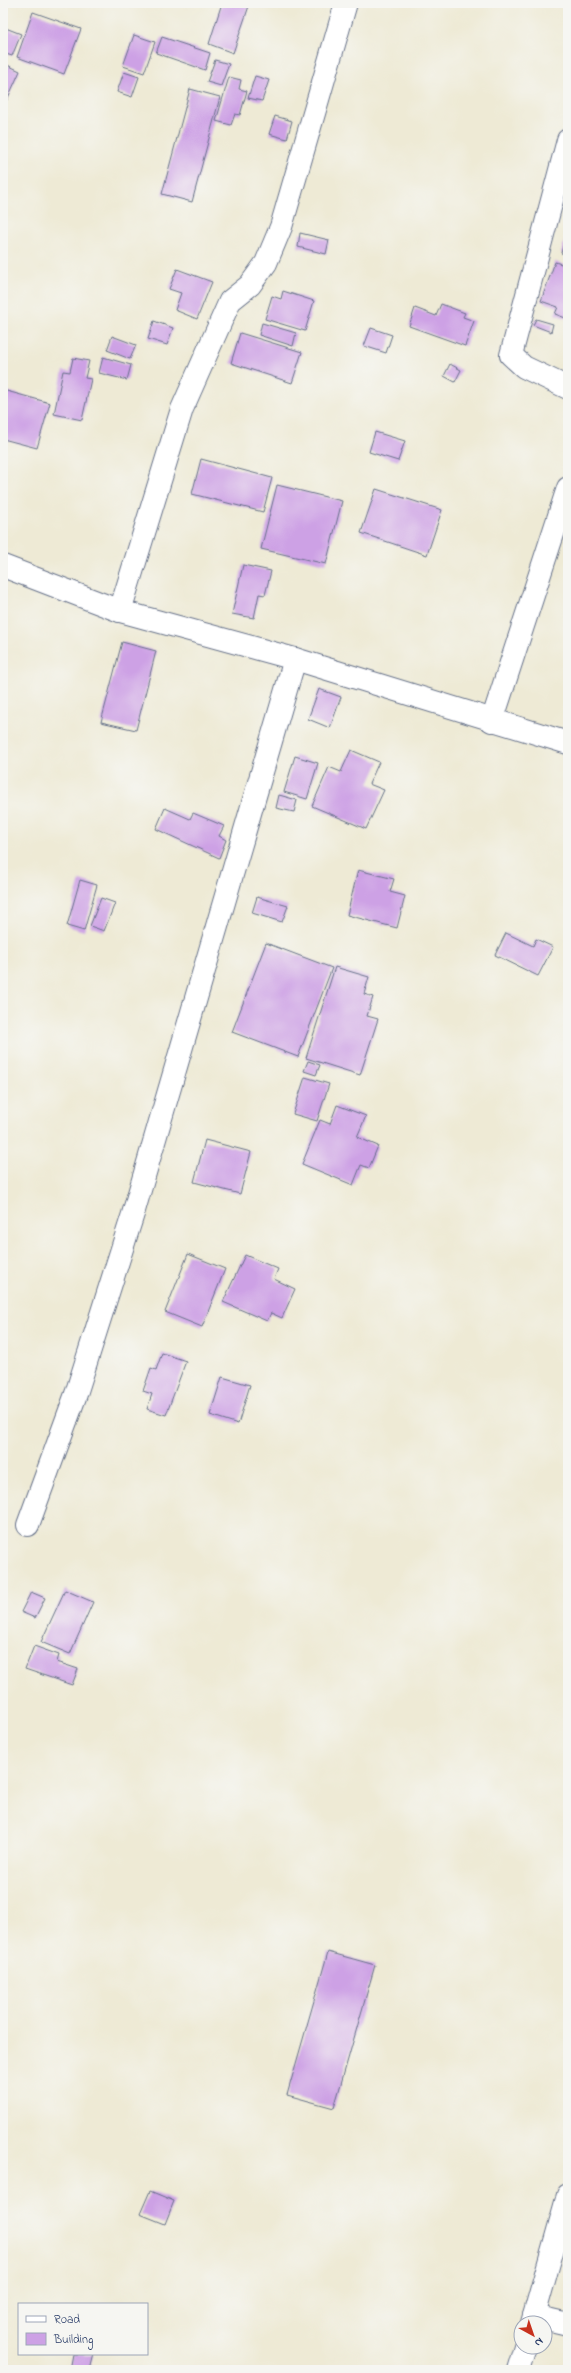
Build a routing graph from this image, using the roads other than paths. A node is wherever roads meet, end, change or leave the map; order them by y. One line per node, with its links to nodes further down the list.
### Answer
1 (346, 3): 6 (street)
2 (568, 140): 3 (street)
3 (568, 388)
4 (568, 488): 8 (street)
5 (3, 566): 6 (street)
6 (120, 611): 7 (street)
7 (295, 659): 8 (street); 10 (street)
8 (492, 721): 9 (street)
9 (568, 743)
10 (28, 1525)
11 (568, 2195): 12 (street)
12 (534, 2315)
13 (553, 2322): 14 (street)
14 (568, 2324)
15 (523, 2355): 16 (street)
16 (518, 2370)

